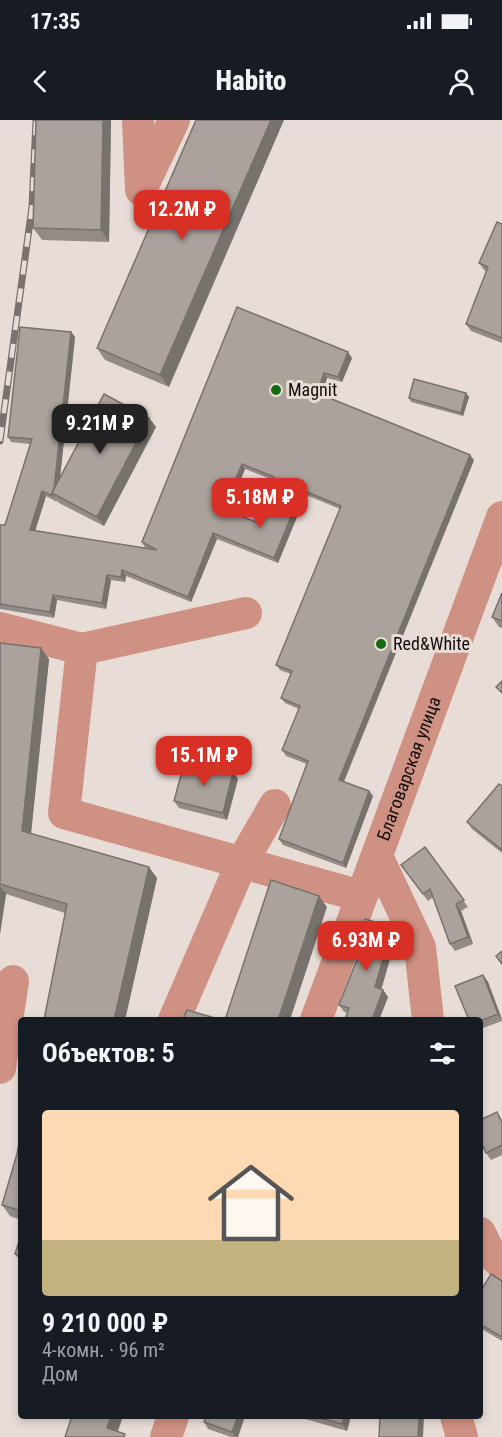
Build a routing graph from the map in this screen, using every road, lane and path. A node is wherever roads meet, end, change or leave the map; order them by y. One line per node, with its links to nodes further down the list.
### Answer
1 (138, 120): 2 (street)
2 (174, 120)
3 (502, 517): 8 (street, Благоварская улица)
4 (246, 614): 6 (street)
5 (0, 628): 6 (street)
6 (82, 649): 9 (street)
7 (275, 805): 9 (street)
8 (377, 856): 10 (street, Благоварская улица); 14 (street)
9 (242, 862): 10 (street); 12 (street)
10 (361, 896): 13 (street, Благоварская улица)
11 (13, 981): 15 (street)
12 (175, 1017)
13 (317, 1017)
14 (428, 1017)
15 (0, 1068)
16 (172, 1419): 18 (street)
17 (457, 1419): 19 (street)
18 (166, 1437)
19 (462, 1437)

